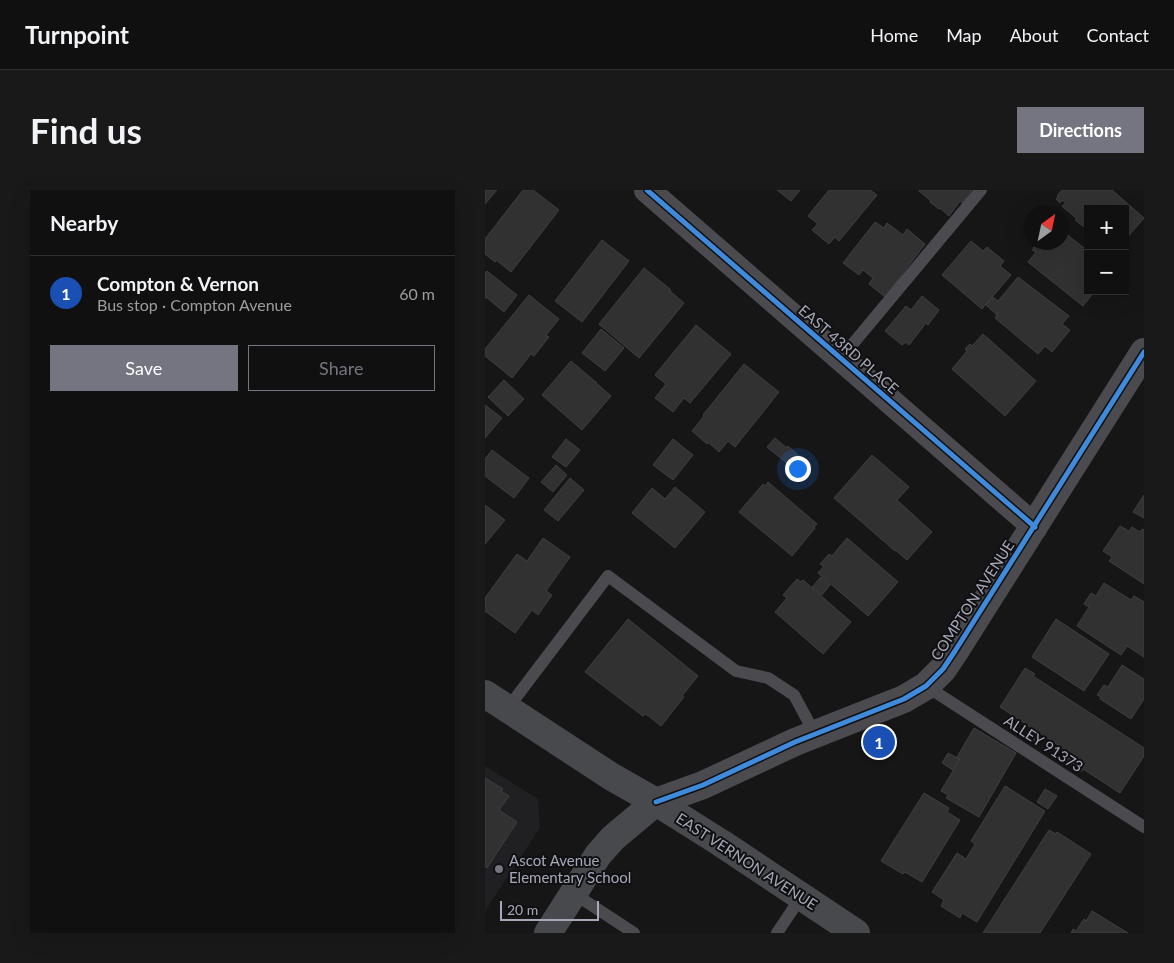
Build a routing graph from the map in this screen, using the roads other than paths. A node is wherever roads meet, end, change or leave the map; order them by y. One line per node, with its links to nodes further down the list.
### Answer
1 (647, 190): 4 (street, EAST 43RD PLACE)
2 (981, 190): 4 (lane)
3 (1144, 352): 5 (street, COMPTON AVENUE)
4 (841, 358): 5 (street, EAST 43RD PLACE)
5 (1035, 527): 6 (street, COMPTON AVENUE)
6 (926, 686): 8 (street, COMPTON AVENUE); 10 (lane, ALLEY 91373)
7 (496, 701): 8 (lane); 9 (main road, EAST VERNON AVENUE)
8 (815, 734): 9 (street, COMPTON AVENUE)
9 (656, 802): 11 (main road, COMPTON AVENUE); 12 (main road, EAST VERNON AVENUE)
10 (1144, 827)
11 (573, 894): 13 (main road, COMPTON AVENUE); 14 (lane)
12 (801, 896): 15 (lane); 16 (main road, EAST VERNON AVENUE)
13 (548, 933)
14 (634, 933)
15 (777, 933)
16 (857, 933)

